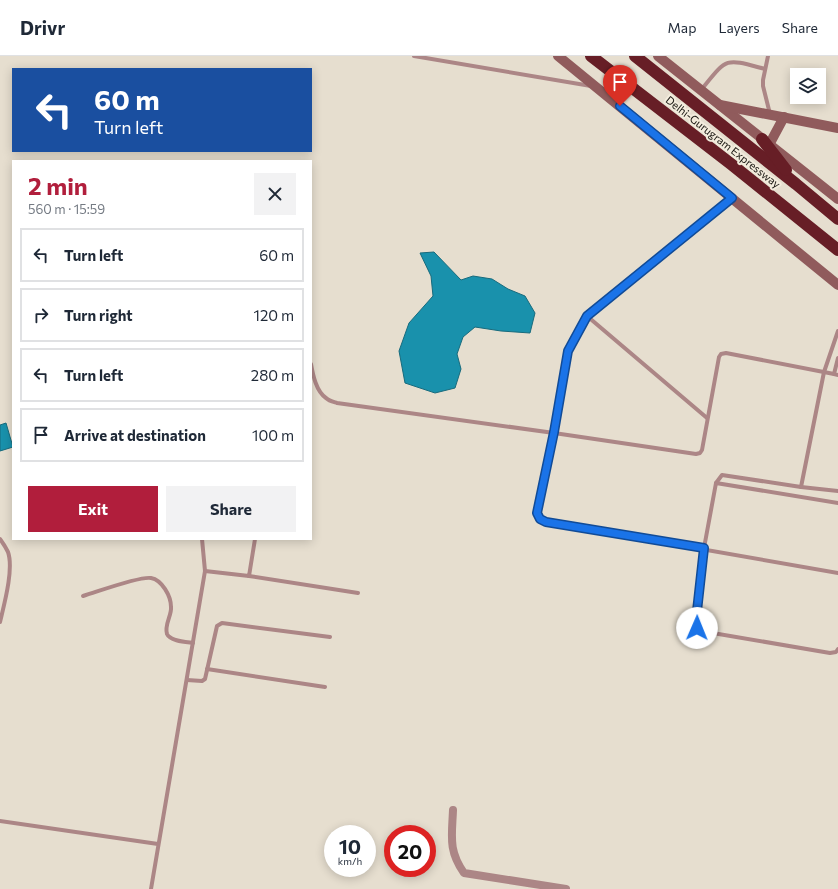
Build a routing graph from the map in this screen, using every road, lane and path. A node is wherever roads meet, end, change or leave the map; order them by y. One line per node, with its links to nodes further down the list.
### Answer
1 (414, 56): 8 (lane)
2 (558, 56): 8 (main road)
3 (591, 56): 19 (highway, Delhi-Gurugram Expressway)
4 (635, 56): 15 (highway, Delhi-Gurugram Expressway)
5 (658, 56): 9 (main road)
6 (768, 56): 7 (lane)
7 (765, 69): 9 (lane); 11 (lane)
8 (597, 87): 16 (main road)
9 (701, 90): 10 (main road)
10 (718, 104): 11 (main road); 14 (main road)
11 (770, 115): 12 (main road)
12 (784, 117): 13 (main road); 14 (main road)
13 (838, 128)
14 (765, 142): 15 (highway); 17 (main road)
15 (796, 184): 18 (highway, Delhi-Gurugram Expressway)
16 (732, 198): 20 (main road); 21 (lane)
17 (838, 199)
18 (838, 219)
19 (838, 250)
20 (838, 285)
21 (587, 316): 27 (lane); 28 (lane)
22 (838, 331): 25 (lane)
23 (838, 358): 26 (lane)
24 (312, 369): 28 (lane)
25 (824, 372): 26 (lane); 27 (lane); 30 (lane)
26 (836, 375)
27 (707, 418): 28 (lane)
28 (554, 432): 36 (lane)
29 (716, 483): 30 (lane); 32 (lane); 36 (lane)
30 (802, 487): 31 (lane)
31 (838, 491)
32 (838, 503)
33 (0, 539): 42 (lane)
34 (202, 540): 37 (lane)
35 (255, 540): 39 (lane)
36 (704, 548): 38 (lane); 45 (lane)
37 (205, 571): 39 (lane); 44 (lane)
38 (838, 573)
39 (249, 576): 40 (lane)
40 (358, 593)
41 (83, 596): 44 (lane)
42 (0, 622)
43 (330, 637): 46 (lane)
44 (192, 643): 47 (lane)
45 (838, 649)
46 (207, 669): 47 (lane); 48 (lane)
47 (187, 680): 51 (lane)
48 (325, 688)
49 (453, 810): 53 (street)
50 (0, 821): 51 (lane)
51 (158, 844): 52 (lane)
52 (151, 889)
53 (566, 889)

